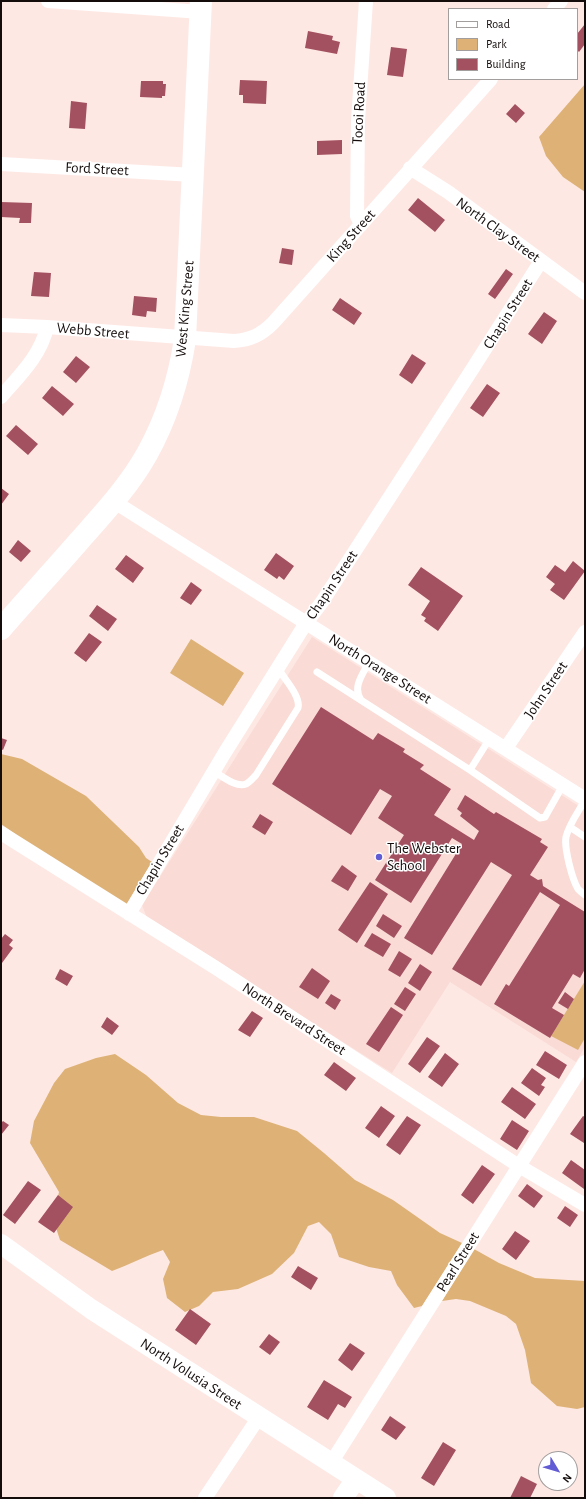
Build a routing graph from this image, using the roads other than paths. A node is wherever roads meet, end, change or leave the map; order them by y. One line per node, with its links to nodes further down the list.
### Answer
1 (48, 1): 3 (street)
2 (366, 1): 8 (street, Tocoi Road)
3 (201, 6): 7 (main road, West King Street)
4 (490, 80): 6 (street, King Street)
5 (1, 164): 7 (street, Ford Street)
6 (410, 168): 8 (street, King Street); 9 (street, North Clay Street)
7 (194, 175): 13 (main road, West King Street)
8 (360, 225): 13 (street, King Street)
9 (541, 261): 10 (street, North Clay Street); 16 (street, Chapin Street)
10 (585, 293)
11 (1, 325): 12 (street, Webb Street)
12 (47, 327): 13 (street, Webb Street); 14 (street)
13 (185, 338): 15 (main road, West King Street)
14 (1, 396)
15 (113, 502): 16 (street, North Orange Street); 17 (main road, West King Street)
16 (306, 623): 19 (street, North Orange Street); 20 (street, Chapin Street)
17 (1, 629)
18 (585, 632): 24 (street, John Street)
19 (369, 662): 22 (lane); 23 (street, North Orange Street)
20 (278, 668): 26 (street, Chapin Street); 26 (lane)
21 (316, 672): 22 (lane)
22 (361, 700): 25 (lane)
23 (490, 738): 24 (street, North Orange Street); 25 (lane)
24 (506, 748): 27 (street, North Orange Street)
25 (470, 770): 27 (lane)
26 (213, 771): 33 (street, Chapin Street)
27 (564, 785): 28 (street, North Orange Street)
28 (585, 800): 29 (lane)
29 (570, 827): 31 (lane); 32 (lane)
30 (1, 833): 33 (street, North Brevard Street)
31 (585, 837)
32 (585, 895)
33 (128, 914): 35 (street, North Brevard Street)
34 (585, 1062): 35 (street, Pearl Street)
35 (519, 1166): 36 (street, North Brevard Street); 39 (street, Pearl Street)
36 (585, 1205)
37 (1, 1244): 38 (main road, North Volusia Street)
38 (259, 1417): 39 (main road, North Volusia Street); 41 (street)
39 (331, 1463): 40 (main road, North Volusia Street)
40 (356, 1479): 42 (main road); 43 (main road, North Volusia Street)
41 (205, 1498)
42 (343, 1498)
43 (386, 1498)

